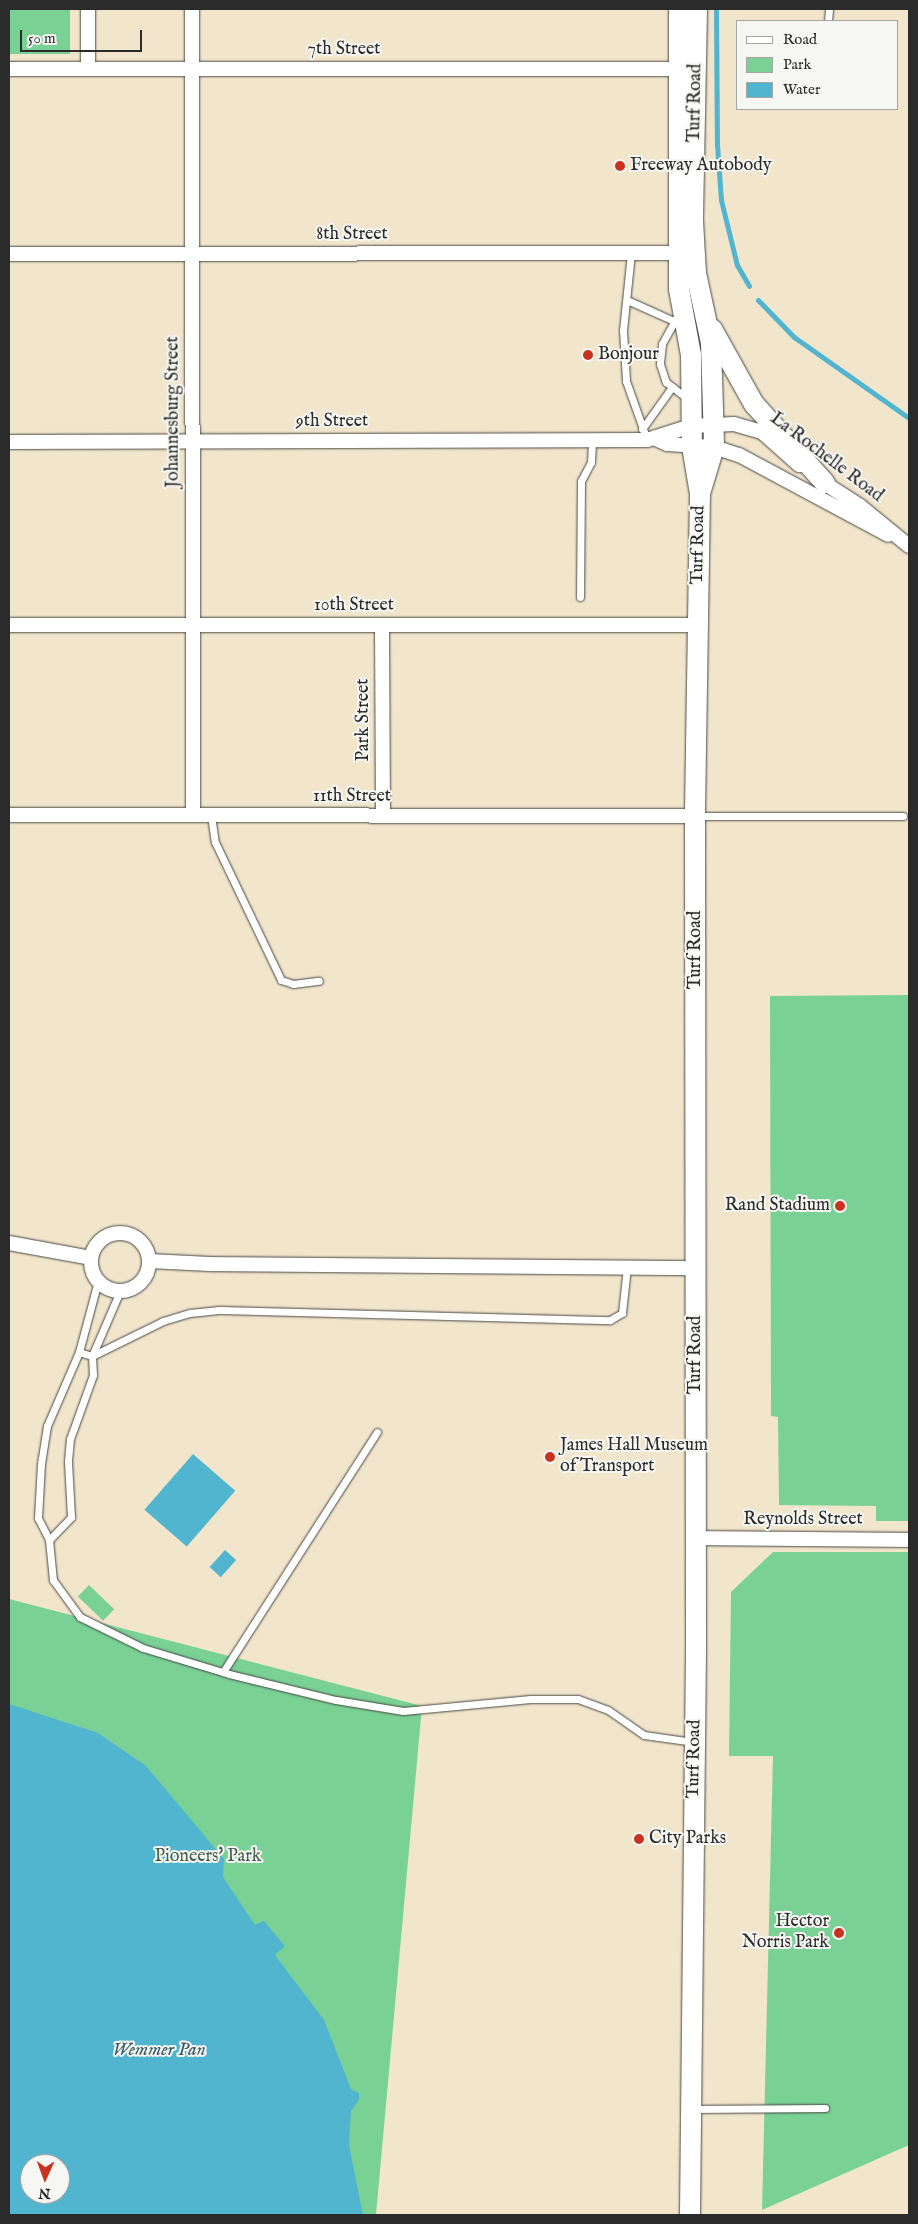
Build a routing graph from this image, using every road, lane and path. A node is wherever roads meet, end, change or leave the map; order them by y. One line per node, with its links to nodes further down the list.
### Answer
1 (88, 9): 6 (street)
2 (192, 9): 7 (street, Johannesburg Street)
3 (679, 9): 8 (main road, Turf Road)
4 (697, 9): 8 (main road, Turf Road)
5 (9, 69): 6 (street, 7th Street)
6 (88, 69): 7 (street, 7th Street)
7 (192, 69): 8 (street, 7th Street); 12 (street, Johannesburg Street)
8 (688, 69): 10 (main road, Turf Road)
9 (631, 253): 10 (street, 8th Street); 12 (street, 8th Street); 13 (lane)
10 (686, 253): 14 (main road, Turf Road); 15 (main road, Turf Road)
11 (9, 254): 12 (street, 8th Street)
12 (192, 254): 22 (street, Johannesburg Street)
13 (627, 300): 14 (lane); 19 (lane)
14 (678, 313): 16 (lane); 17 (main road, Turf Road)
15 (708, 323): 18 (main road, Turf Road); 25 (main road)
16 (672, 387): 17 (lane); 19 (lane)
17 (692, 402): 20 (main road, Turf Road)
18 (714, 425): 20 (street, La Rochelle Road); 24 (main road, Turf Road); 25 (street, La Rochelle Road)
19 (648, 436): 20 (street, 9th Street); 20 (street, 9th Street); 21 (street, 9th Street)
20 (691, 436): 24 (street, La Rochelle Road); 26 (main road, Turf Road)
21 (592, 440): 22 (street, 9th Street); 28 (lane)
22 (192, 441): 23 (street, 9th Street); 30 (street, Johannesburg Street)
23 (9, 442)
24 (714, 447): 26 (main road, Turf Road); 27 (street, La Rochelle Road)
25 (825, 483): 27 (street, La Rochelle Road)
26 (700, 494): 32 (main road, Turf Road)
27 (905, 543)
28 (580, 597)
29 (9, 625): 30 (street, 10th Street)
30 (193, 625): 31 (street, 10th Street); 34 (street, Johannesburg Street)
31 (382, 625): 32 (street, 10th Street); 36 (street, Park Street)
32 (698, 625): 37 (main road, Turf Road)
33 (9, 815): 34 (street, 11th Street)
34 (193, 815): 35 (street, 11th Street)
35 (211, 815): 36 (street, 11th Street); 39 (lane)
36 (383, 815): 37 (street, 11th Street)
37 (695, 816): 38 (lane); 44 (main road, Turf Road)
38 (903, 816)
39 (319, 981)
40 (9, 1243): 41 (street)
41 (92, 1258): 42 (street); 45 (street)
42 (149, 1261): 43 (street); 46 (street)
43 (627, 1267): 44 (street); 48 (lane)
44 (696, 1268): 50 (main road, Turf Road)
45 (98, 1281): 46 (street); 47 (lane)
46 (120, 1291): 48 (lane)
47 (79, 1352): 48 (lane); 51 (lane)
48 (92, 1356): 51 (lane)
49 (376, 1432): 53 (lane)
50 (696, 1538): 52 (street, Reynolds Street); 54 (main road, Turf Road)
51 (49, 1540): 53 (lane)
52 (909, 1540)
53 (223, 1672): 54 (lane)
54 (695, 1742): 56 (main road, Turf Road)
55 (825, 2108): 56 (lane)
56 (691, 2109): 57 (main road, Turf Road)
57 (690, 2215)

